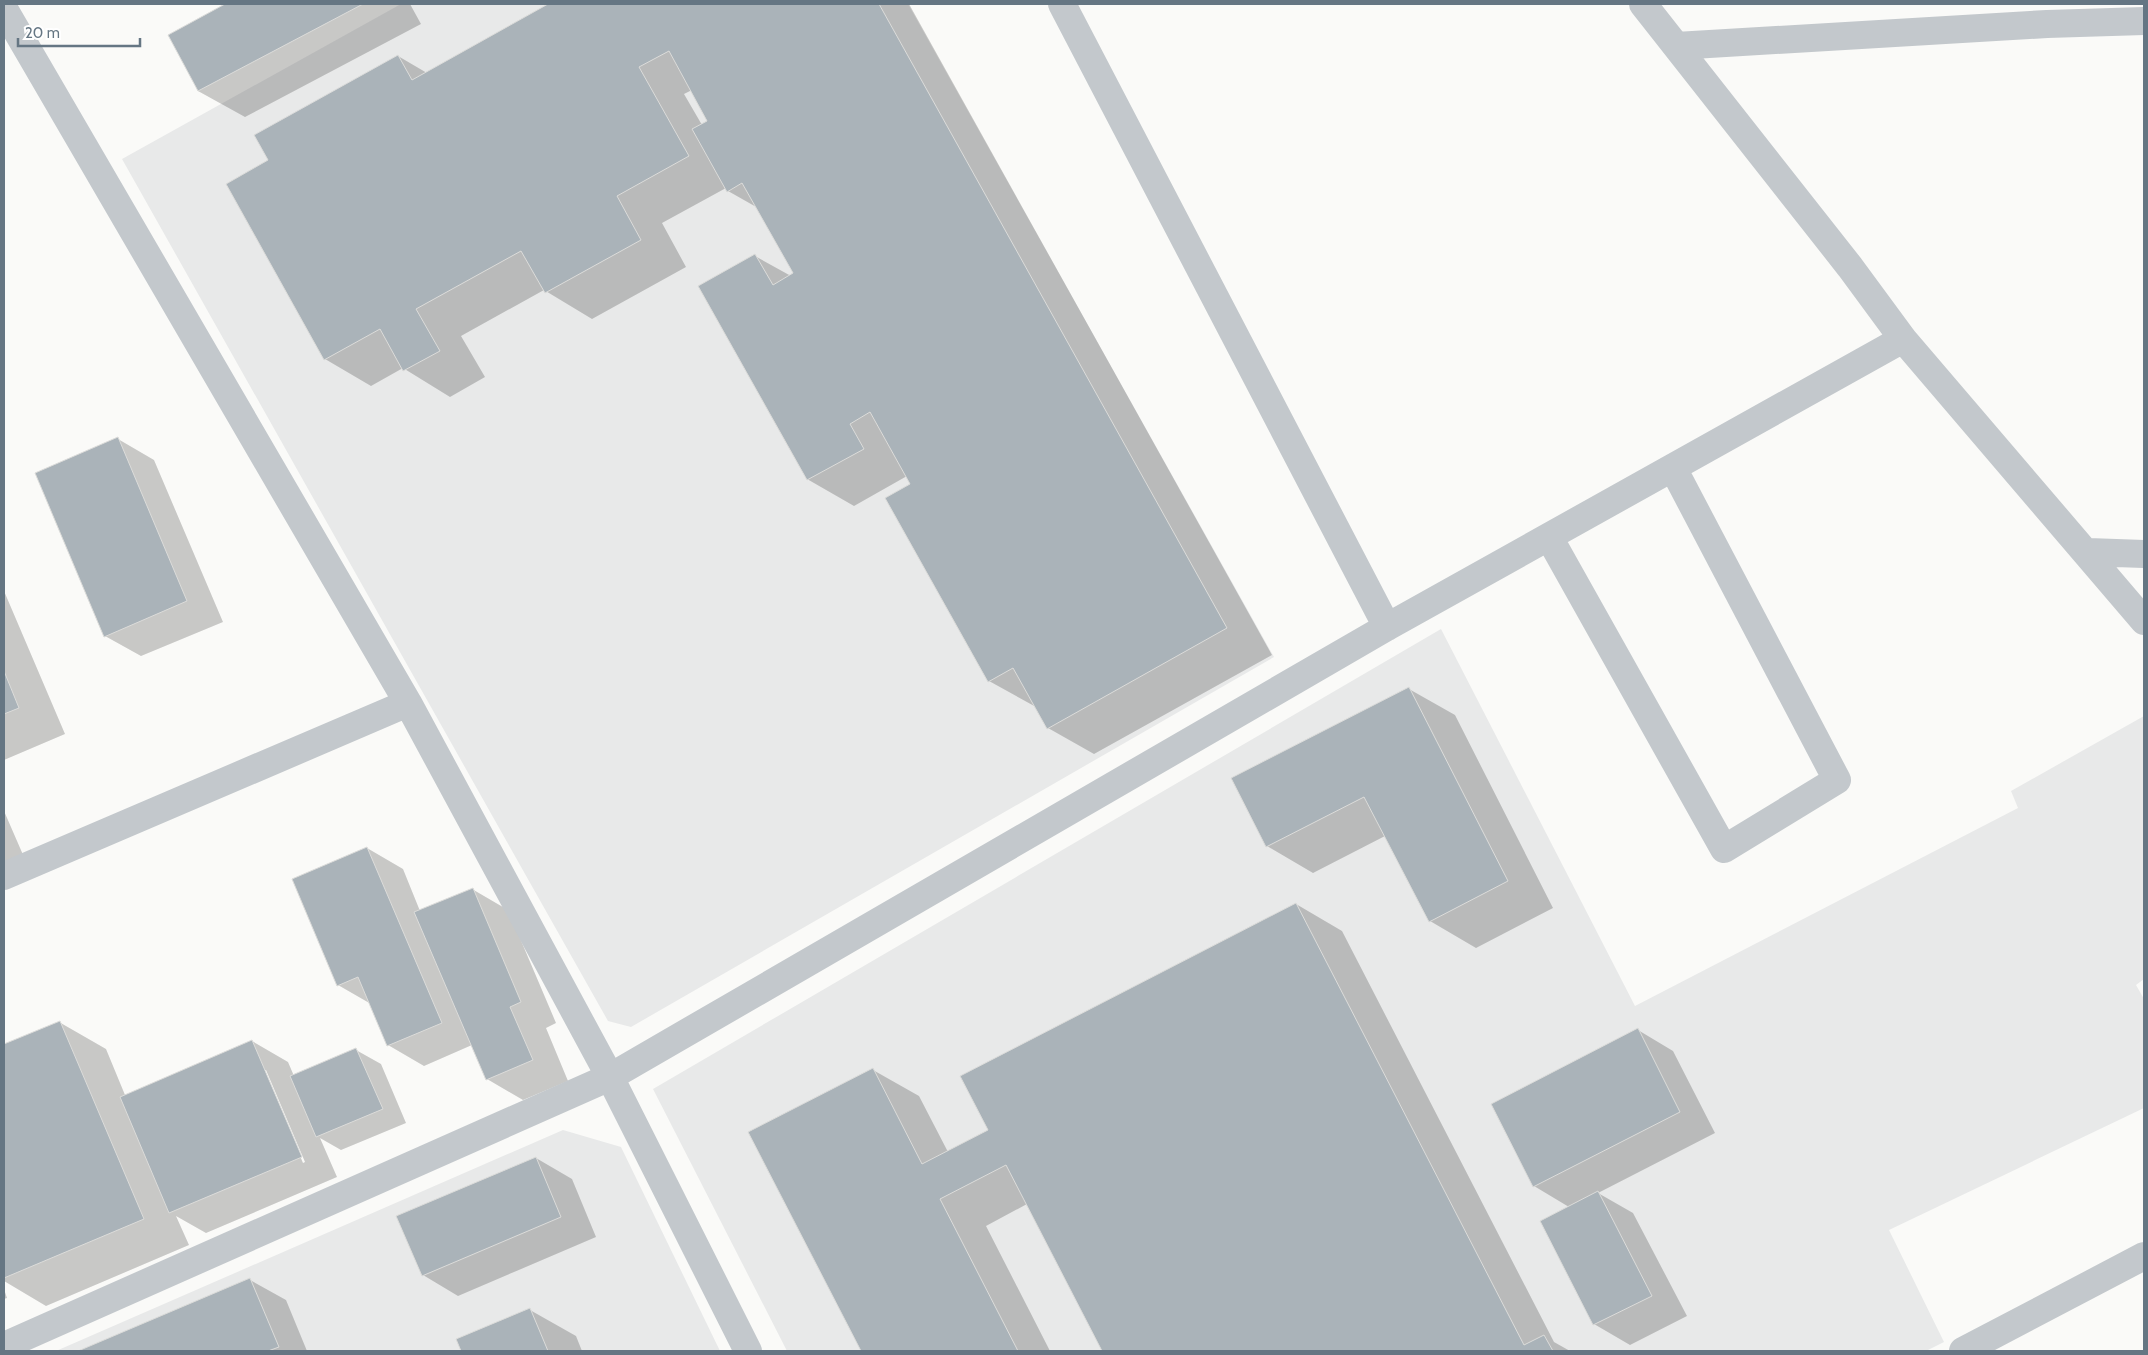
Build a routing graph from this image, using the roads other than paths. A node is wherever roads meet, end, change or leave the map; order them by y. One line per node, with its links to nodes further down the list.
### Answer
1 (1062, 4): 12 (street)
2 (1643, 4): 5 (street)
3 (4, 9): 13 (street)
4 (2144, 21): 5 (street)
5 (1676, 46): 6 (street)
6 (1904, 339): 7 (street); 9 (street)
7 (1673, 468): 8 (street); 8 (street)
8 (1549, 537): 12 (street)
9 (2088, 552): 10 (street); 11 (street)
10 (2144, 554)
11 (2144, 621)
12 (1387, 627): 15 (street)
13 (408, 703): 14 (street); 15 (street)
14 (4, 876)
15 (610, 1077): 17 (street); 18 (street)
16 (2144, 1256): 19 (street)
17 (4, 1346)
18 (748, 1351)
19 (1963, 1351)

